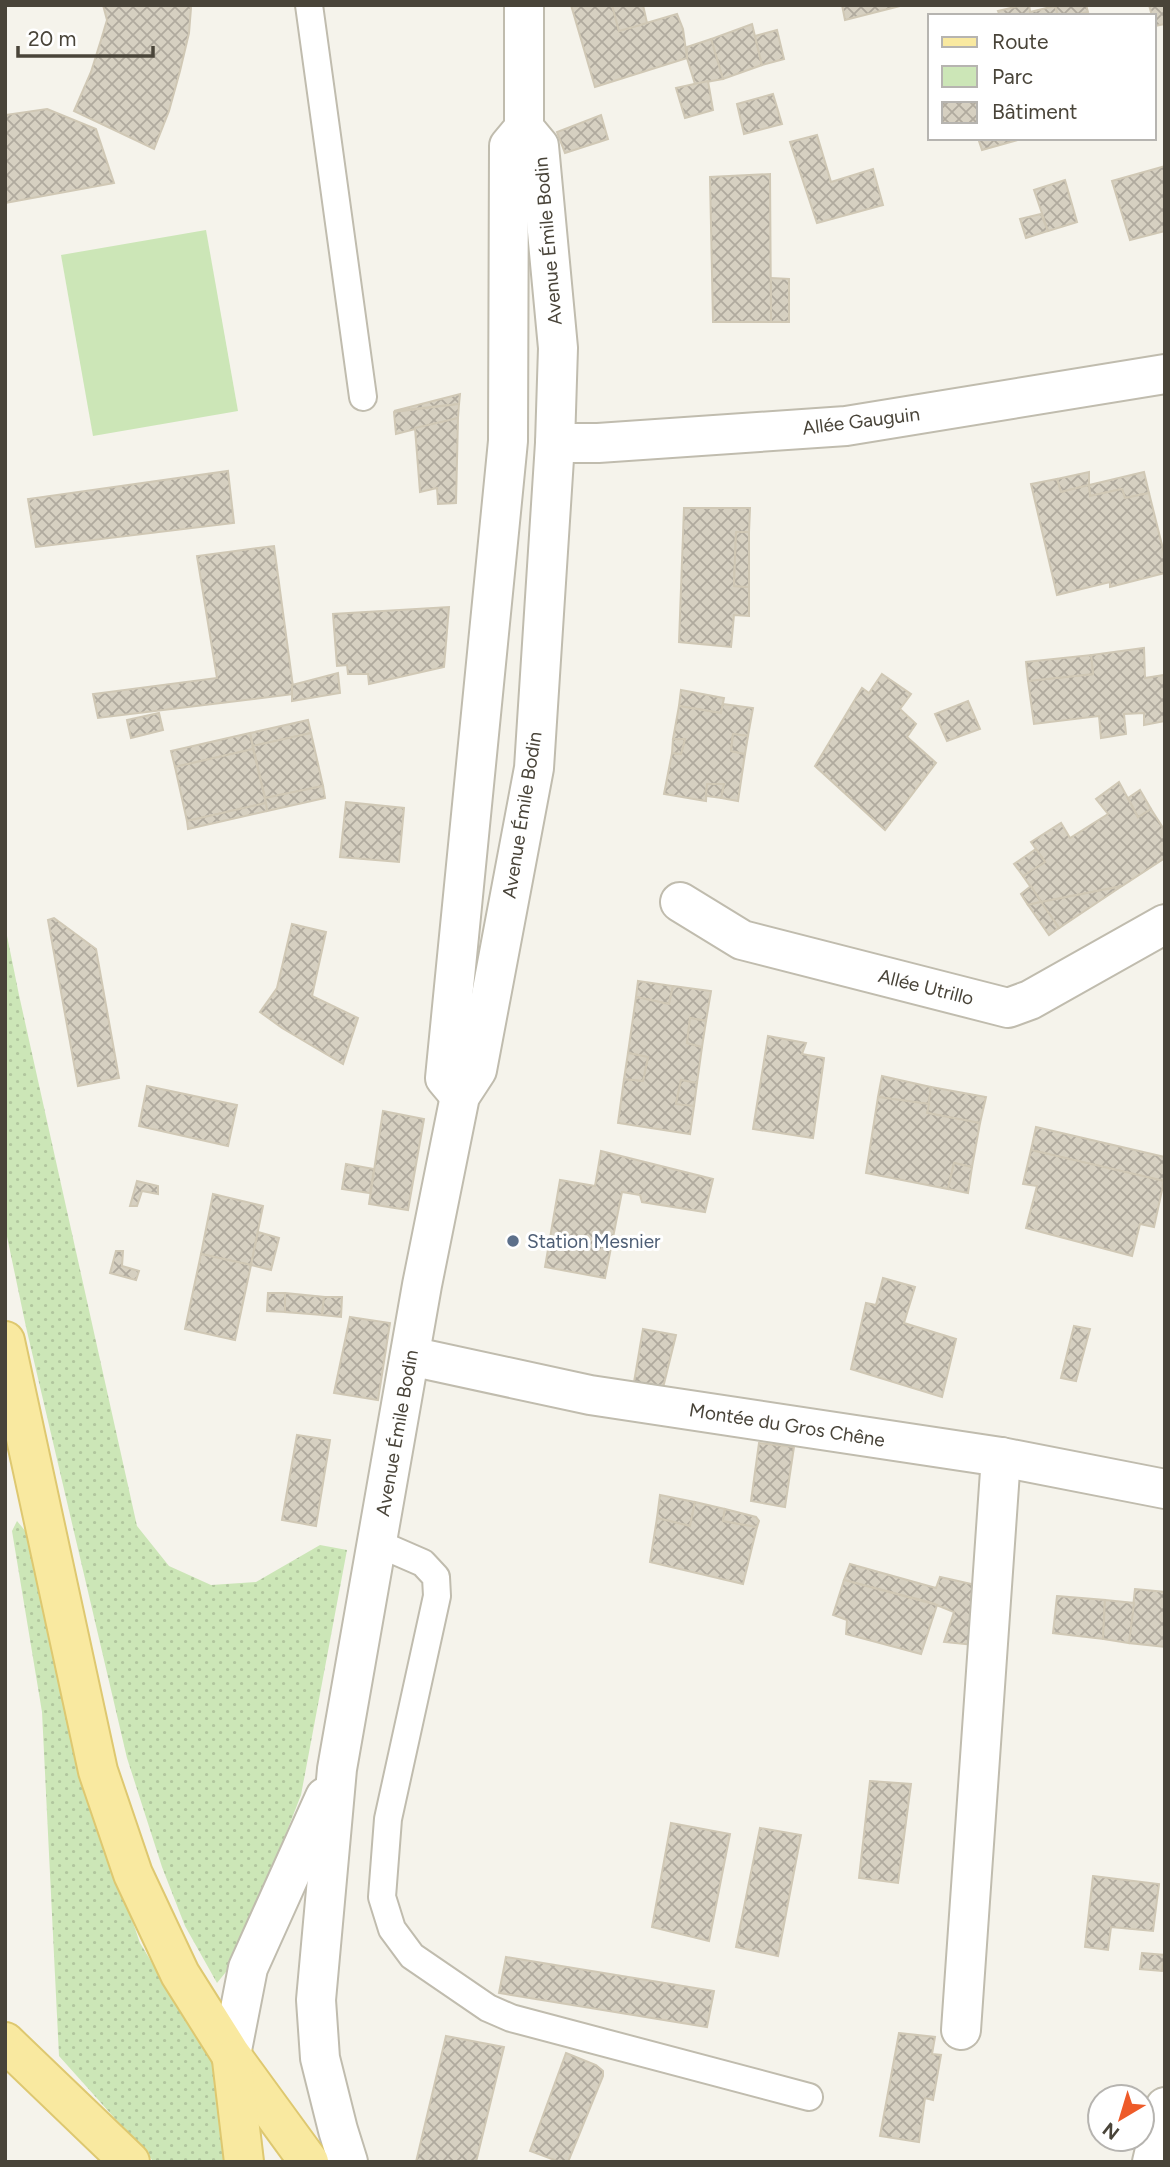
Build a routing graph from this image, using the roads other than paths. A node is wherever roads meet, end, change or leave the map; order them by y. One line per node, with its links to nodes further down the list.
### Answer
1 (309, 5): 5 (lane)
2 (524, 5): 3 (street, Avenue Émile Bodin)
3 (524, 128): 6 (street, Avenue Émile Bodin); 7 (street, Avenue Émile Bodin)
4 (1165, 374): 7 (street, Allée Gauguin)
5 (363, 397)
6 (508, 441): 7 (street); 10 (street, Avenue Émile Bodin)
7 (555, 443): 10 (street, Avenue Émile Bodin)
8 (680, 902): 9 (street, Allée Utrillo)
9 (1165, 924)
10 (460, 1096): 12 (street, Avenue Émile Bodin)
11 (5, 1342): 19 (main road)
12 (410, 1356): 13 (street, Montée du Gros Chêne); 15 (street, Avenue Émile Bodin)
13 (1002, 1457): 14 (street, Montée du Gros Chêne); 17 (street)
14 (1165, 1489)
15 (377, 1543): 16 (street, Avenue Émile Bodin); 20 (lane)
16 (337, 1769): 19 (street, Avenue Émile Bodin); 25 (street, Avenue Émile Bodin)
17 (961, 2030)
18 (5, 2042): 22 (main road)
19 (231, 2054): 23 (main road); 24 (main road)
20 (809, 2097)
21 (1165, 2107): 26 (street)
22 (130, 2162)
23 (244, 2162)
24 (309, 2162)
25 (348, 2162)
26 (1152, 2162)

